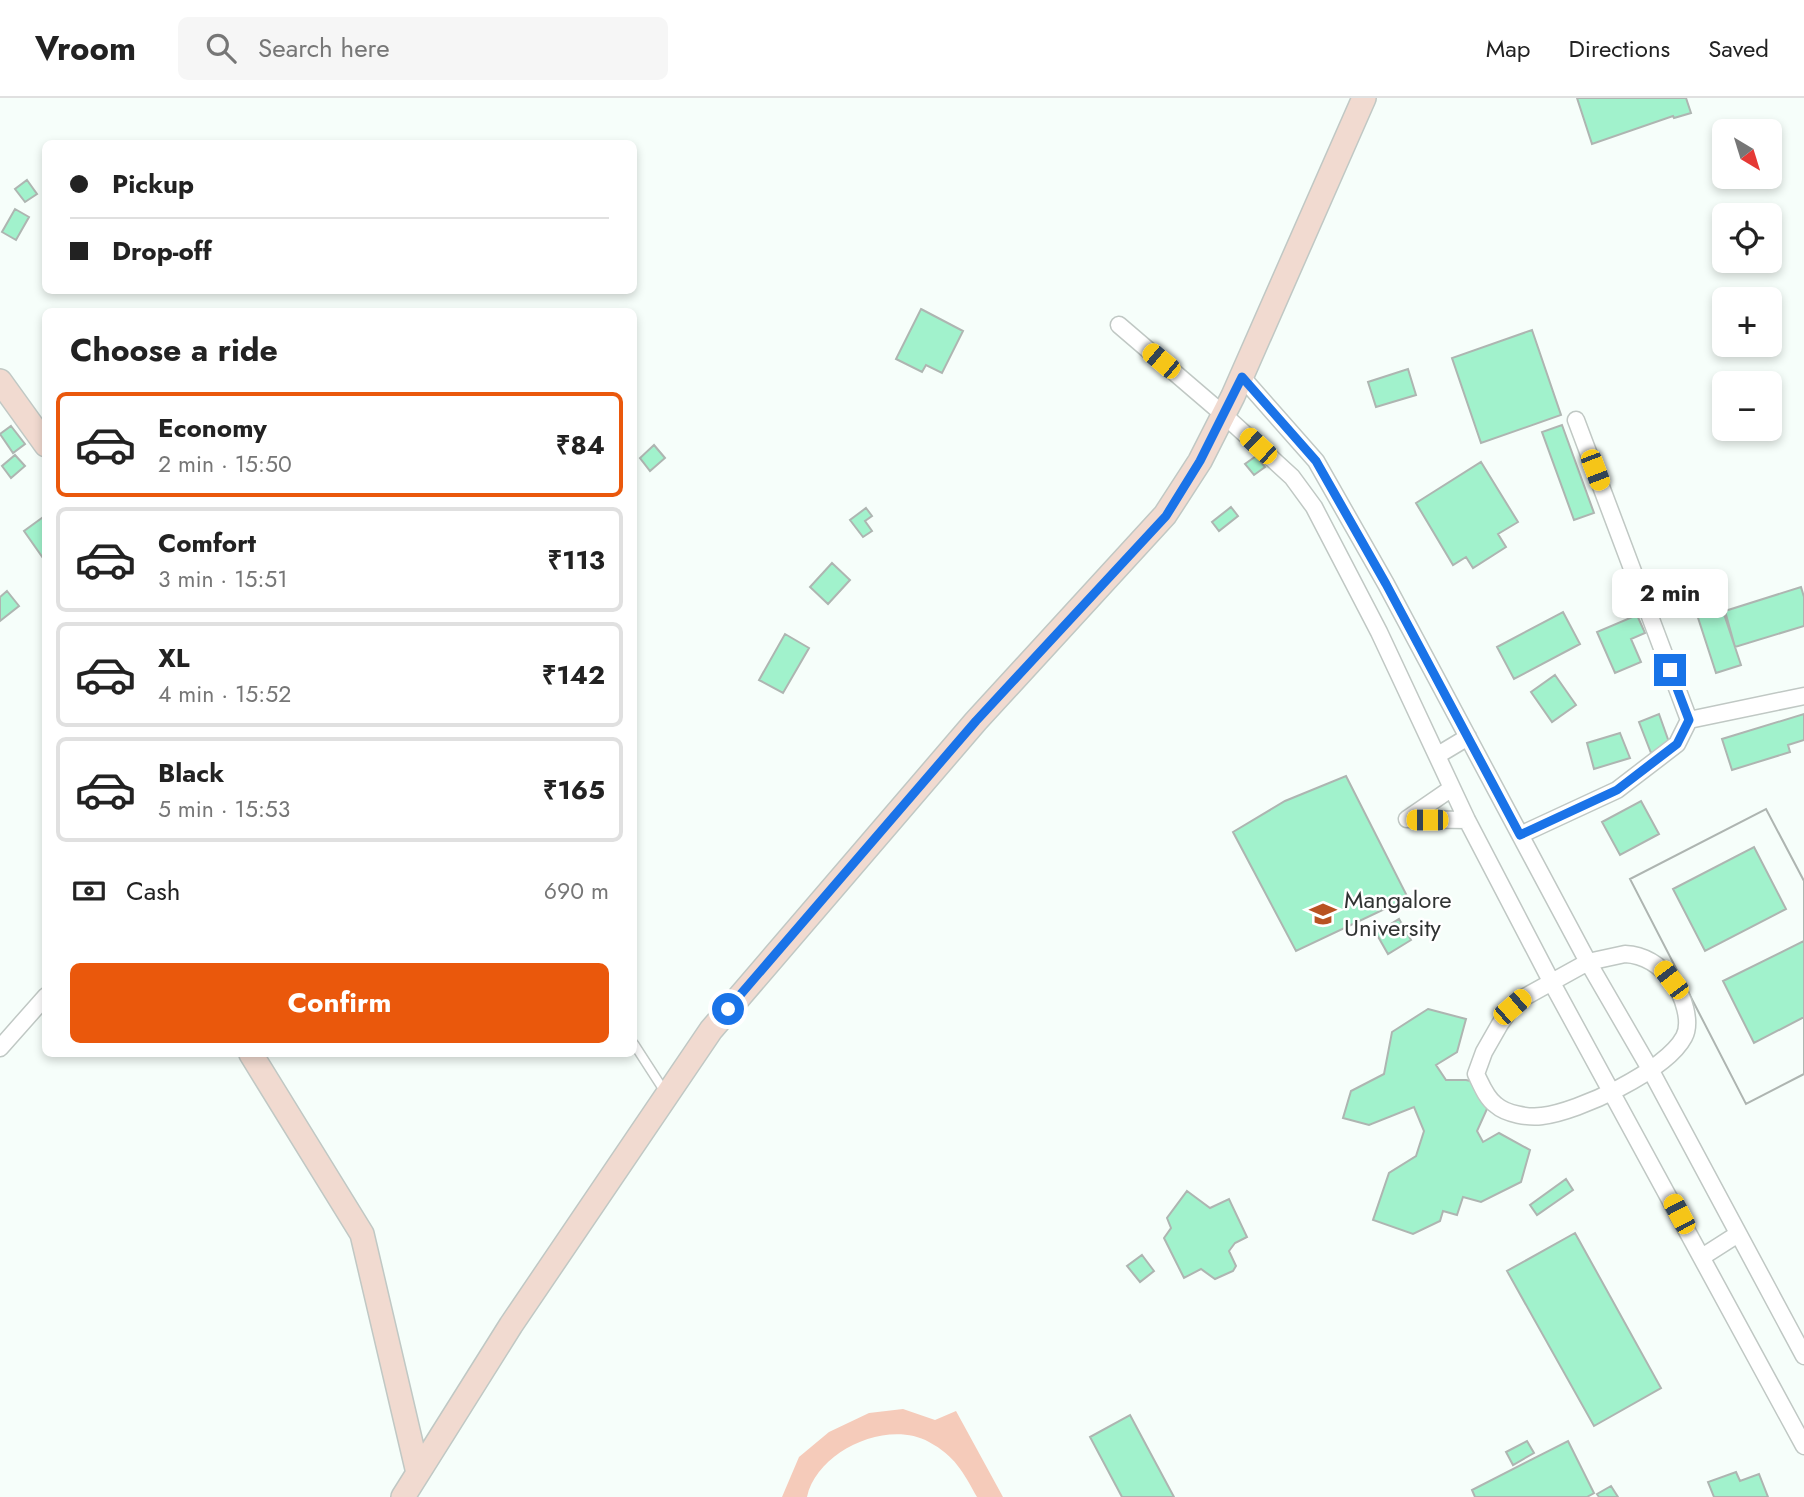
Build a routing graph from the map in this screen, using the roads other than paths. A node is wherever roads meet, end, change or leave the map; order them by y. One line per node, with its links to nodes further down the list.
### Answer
1 (1364, 98): 3 (main road)
2 (1119, 326): 5 (street)
3 (1242, 377): 5 (main road); 10 (street)
4 (0, 381): 7 (main road)
5 (1224, 415): 11 (street); 23 (main road)
6 (1576, 420): 9 (street)
7 (42, 439)
8 (1804, 696): 9 (street)
9 (1689, 720): 14 (street)
10 (1468, 737): 11 (street); 14 (street)
11 (1438, 755): 12 (street)
12 (1452, 788): 13 (street); 13 (street)
13 (1467, 820): 16 (street)
14 (1520, 835): 15 (street)
15 (1588, 962): 16 (street); 21 (street); 21 (street)
16 (1552, 983): 22 (street); 22 (street)
17 (42, 1001): 18 (street)
18 (0, 1048)
19 (637, 1049): 23 (lane)
20 (253, 1057): 28 (main road)
21 (1650, 1069): 22 (street); 24 (street)
22 (1612, 1091): 25 (street)
23 (667, 1095): 28 (main road)
24 (1738, 1234): 25 (street); 26 (street)
25 (1702, 1257): 27 (street)
26 (1804, 1356)
27 (1804, 1446)
28 (418, 1473): 29 (main road)
29 (403, 1497)

